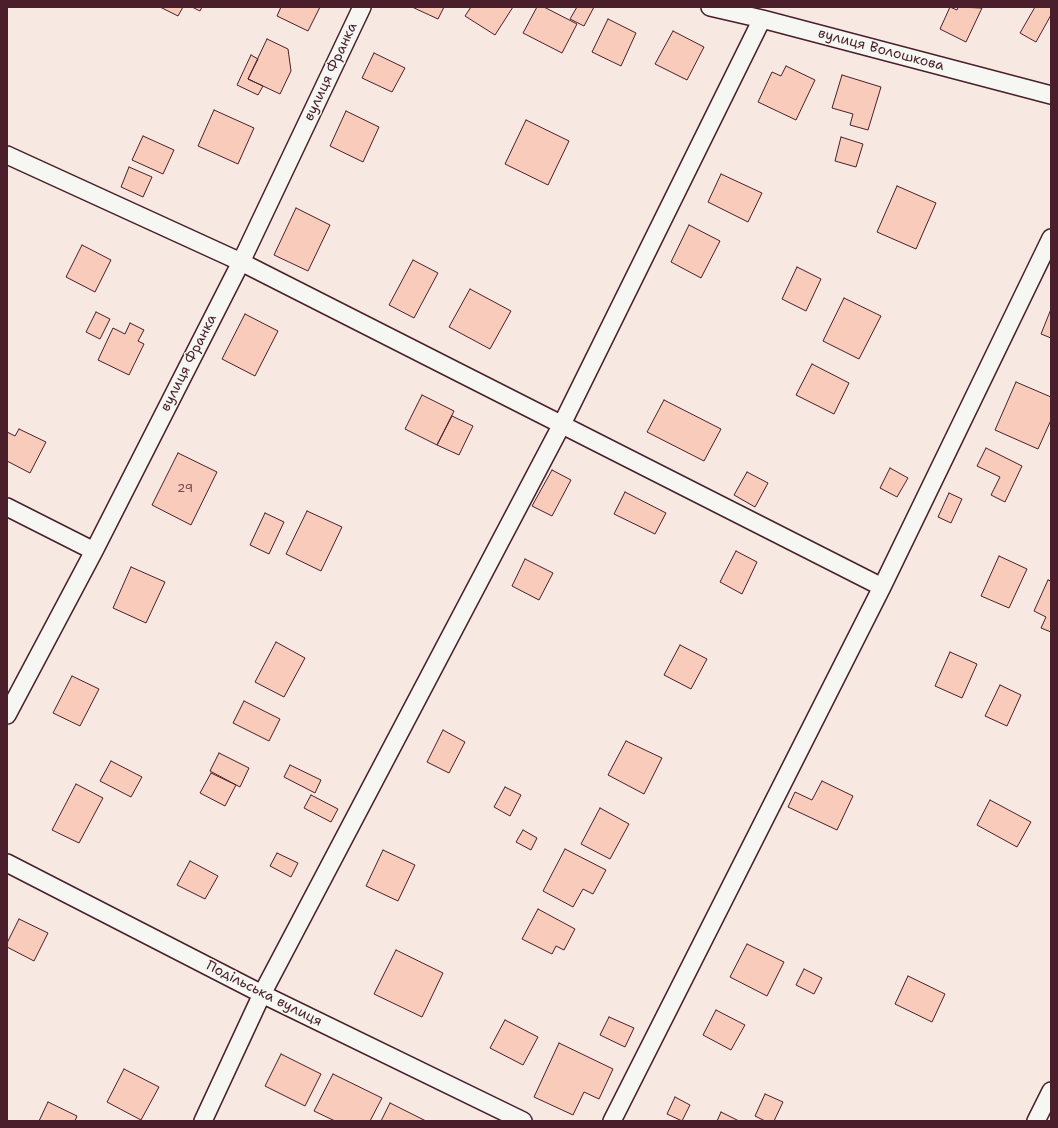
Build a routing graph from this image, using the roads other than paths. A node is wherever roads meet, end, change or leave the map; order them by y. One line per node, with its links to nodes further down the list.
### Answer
1 (362, 7): 7 (street, вулиця Франка)
2 (710, 7): 3 (street, вулиця Волошкова)
3 (762, 18): 4 (street, вулиця Волошкова); 8 (street)
4 (1051, 95)
5 (7, 155): 7 (street)
6 (1051, 238): 11 (street)
7 (241, 262): 8 (street); 10 (street, вулиця Франка)
8 (561, 426): 11 (street); 14 (street)
9 (7, 507): 10 (street)
10 (94, 551): 12 (street, вулиця Франка)
11 (882, 587): 18 (street)
12 (7, 715)
13 (7, 863): 14 (street, Подільська вулиця)
14 (262, 994): 16 (street); 17 (street, Подільська вулиця)
15 (1051, 1091): 19 (street)
16 (203, 1121)
17 (523, 1121)
18 (612, 1121)
19 (1036, 1121)

